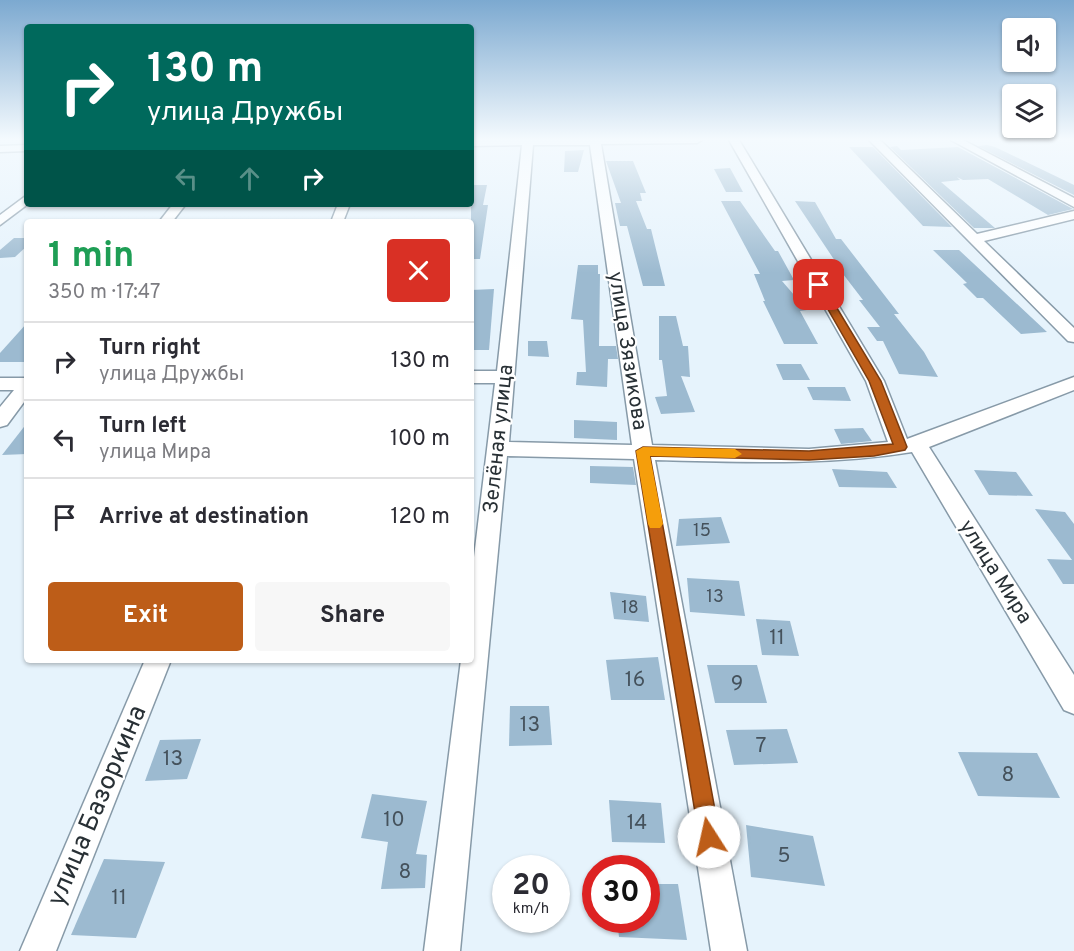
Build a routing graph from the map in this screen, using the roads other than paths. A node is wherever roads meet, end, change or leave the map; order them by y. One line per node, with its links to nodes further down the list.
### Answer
1 (524, 184): 15 (street, Зелёная улица)
2 (602, 184): 23 (street, улица Зязикова)
3 (760, 184): 21 (street, улица Мира)
4 (919, 184): 12 (street)
5 (1039, 184): 7 (street)
6 (24, 201): 11 (street)
7 (1074, 203)
8 (178, 207): 10 (street)
9 (1074, 215): 12 (street)
10 (168, 219)
11 (0, 221)
12 (975, 239): 13 (street)
13 (1074, 337)
14 (474, 377): 15 (street)
15 (506, 377): 22 (street, Зелёная улица)
16 (1074, 383): 21 (street)
17 (0, 384): 18 (street)
18 (24, 385)
19 (24, 389): 20 (street)
20 (0, 420)
21 (908, 446): 23 (street); 25 (street, улица Мира)
22 (498, 449): 23 (street); 27 (street, Зелёная улица)
23 (643, 451): 28 (street, улица Зязикова)
24 (157, 663): 26 (street, улица Базоркина)
25 (1074, 700)
26 (38, 951)
27 (442, 951)
28 (729, 951)

